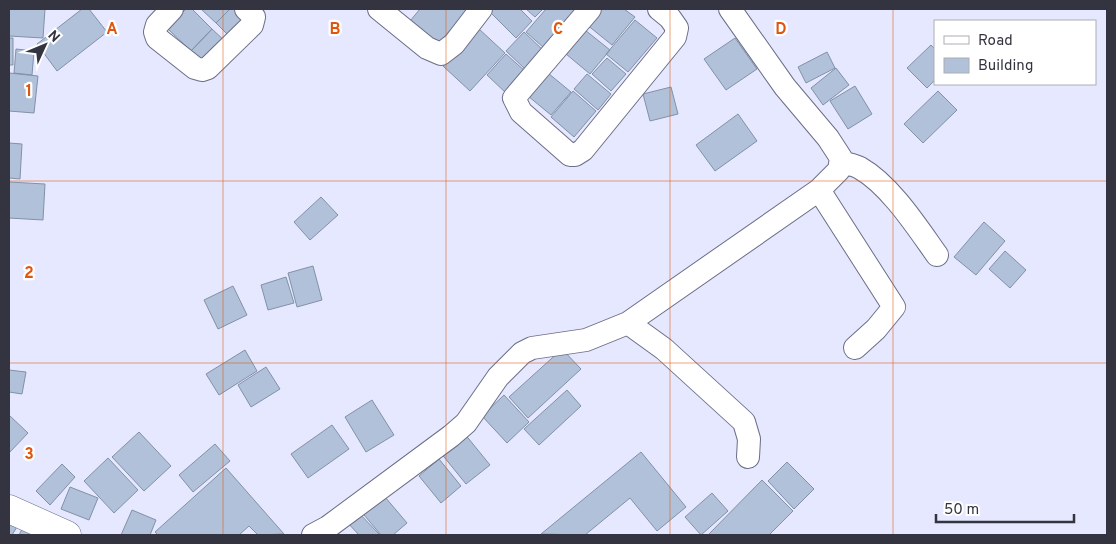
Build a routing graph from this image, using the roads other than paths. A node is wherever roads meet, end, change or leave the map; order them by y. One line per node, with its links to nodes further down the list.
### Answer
1 (172, 9): 2 (street)
2 (246, 9)
3 (379, 9): 4 (street)
4 (481, 9)
5 (590, 9): 6 (street)
6 (659, 9)
7 (730, 9): 8 (street)
8 (842, 162): 9 (street); 10 (street)
9 (819, 190): 11 (street); 12 (street)
10 (937, 255)
11 (628, 323): 13 (street); 16 (street)
12 (855, 348)
13 (748, 457)
14 (9, 509): 15 (street)
15 (67, 535)
16 (313, 535)

